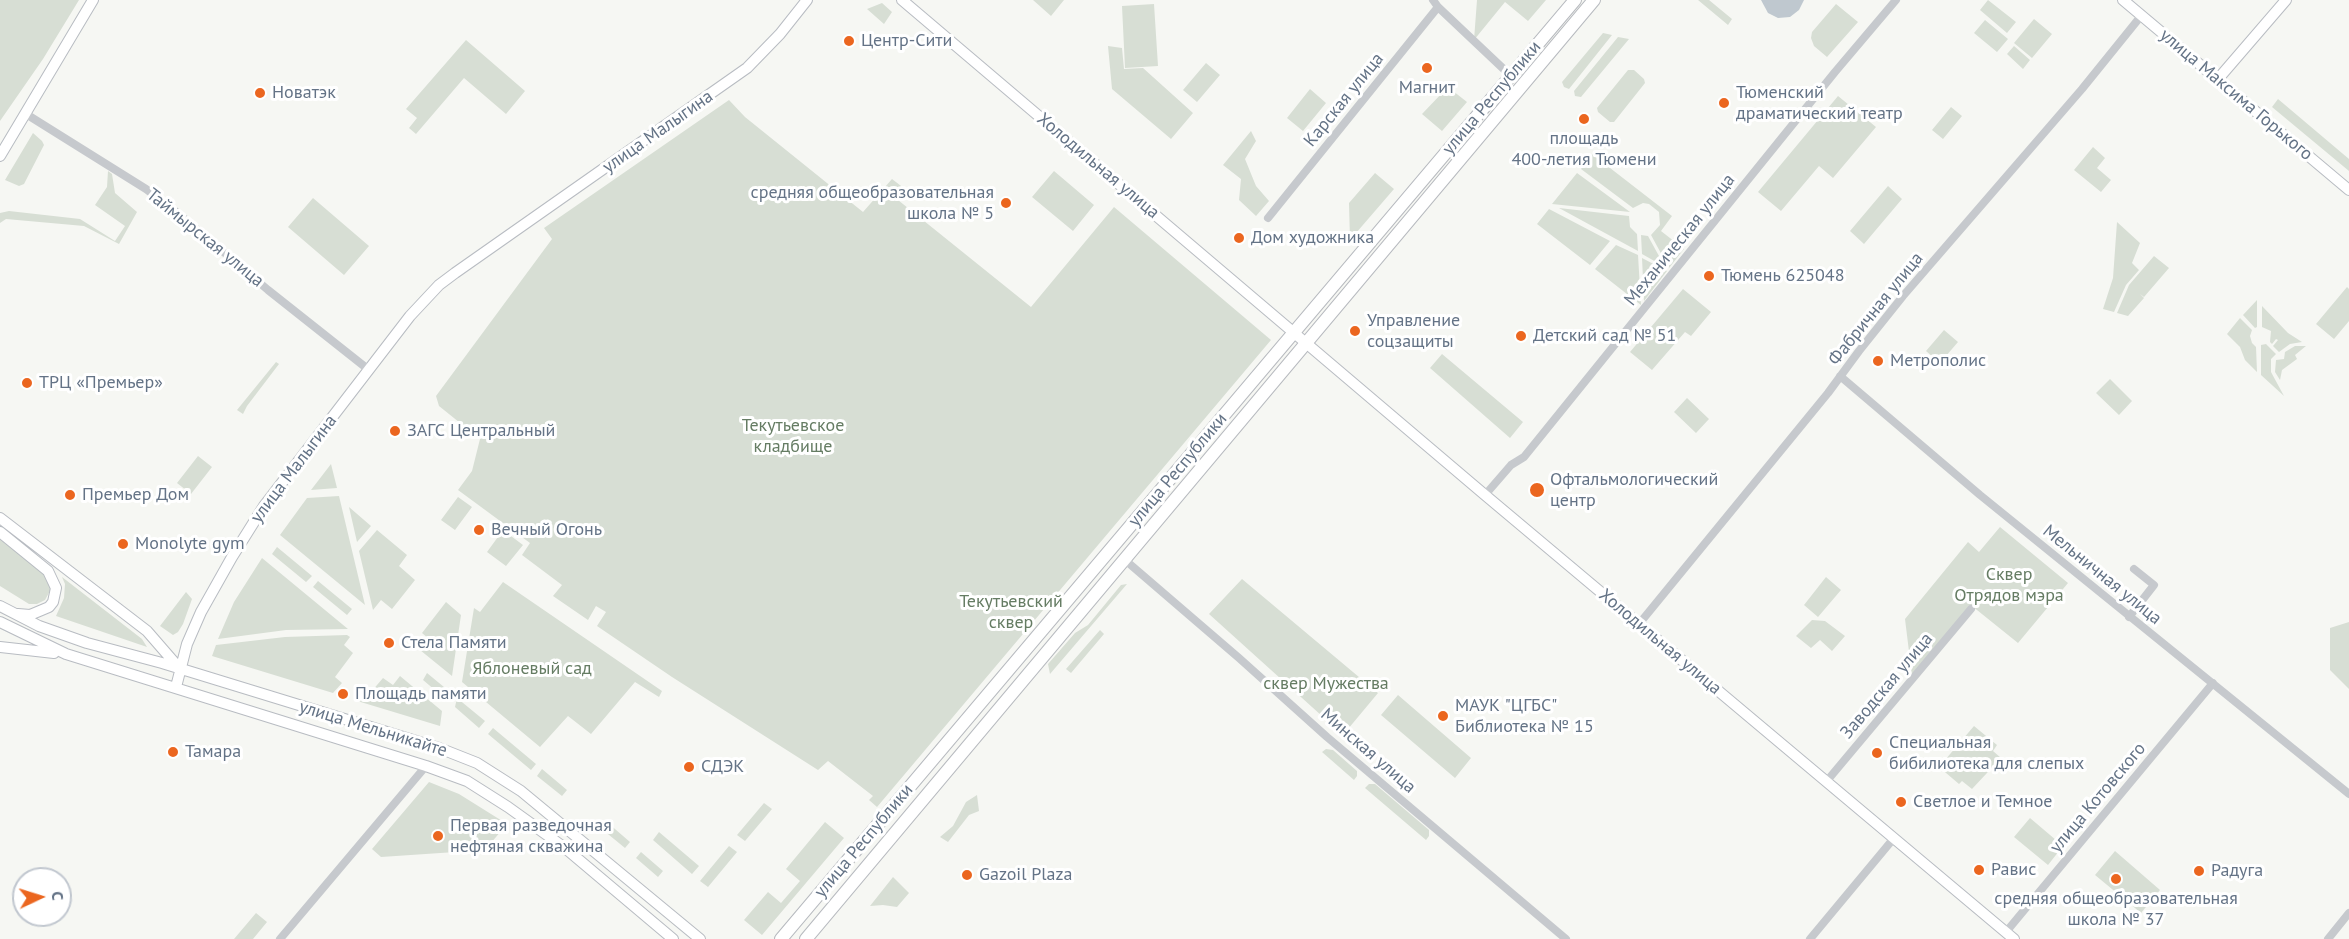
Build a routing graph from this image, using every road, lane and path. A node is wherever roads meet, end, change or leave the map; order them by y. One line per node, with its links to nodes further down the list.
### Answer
1 (93, 0): 13 (street)
2 (807, 0): 19 (street, улица Малыгина)
3 (902, 0): 17 (street, Холодильная улица)
4 (1575, 0): 11 (main road, улица Республики)
5 (1594, 0): 18 (main road, улица Республики)
6 (1896, 0): 21 (street, Механическая улица)
7 (2123, 0): 10 (street, улица Максима Горького)
8 (2286, 0): 12 (street)
9 (1436, 4): 11 (street); 16 (street, Карская улица)
10 (2141, 16): 12 (street, улица Максима Горького); 20 (street, Фабричная улица)
11 (1511, 75): 17 (main road, улица Республики)
12 (2218, 79): 15 (street, улица Максима Горького)
13 (26, 114): 14 (street); 19 (street, Таймырская улица)
14 (0, 156)
15 (2349, 190)
16 (1268, 218)
17 (1294, 333): 18 (street, Холодильная улица); 46 (main road, улица Республики)
18 (1306, 344): 21 (street, Холодильная улица); 24 (main road, улица Республики)
19 (371, 367): 34 (street, улица Малыгина)
20 (1840, 376): 29 (street, Мельничная улица); 31 (street, Фабричная улица)
21 (1485, 495): 31 (street, Холодильная улица)
22 (0, 518): 34 (street)
23 (0, 532): 28 (street)
24 (1125, 560): 47 (main road, улица Республики); 48 (street, Минская улица)
25 (2134, 569): 29 (street)
26 (0, 606): 28 (street, улица Мельникайте)
27 (1971, 609): 38 (street, Заводская улица)
28 (13, 613): 34 (street, улица Мельникайте)
29 (2129, 616): 35 (street, Мельничная улица)
30 (0, 622): 33 (street, улица Мельникайте)
31 (1639, 624): 38 (street, Холодильная улица)
32 (0, 647): 33 (street)
33 (66, 654): 36 (street, улица Мельникайте)
34 (181, 669): 36 (street); 45 (street, улица Мельникайте)
35 (2213, 683): 39 (street, Мельничная улица); 42 (street, улица Котовского)
36 (176, 687): 37 (street, улица Мельникайте)
37 (426, 766): 43 (street); 44 (street, улица Мельникайте)
38 (1826, 782): 40 (street, Холодильная улица)
39 (2349, 794)
40 (1894, 838): 42 (street, Холодильная улица); 49 (street)
41 (2349, 913): 50 (street)
42 (2010, 935)
43 (280, 939)
44 (674, 939)
45 (700, 939)
46 (781, 939)
47 (806, 939)
48 (1566, 939)
49 (1810, 939)
50 (2328, 939)

